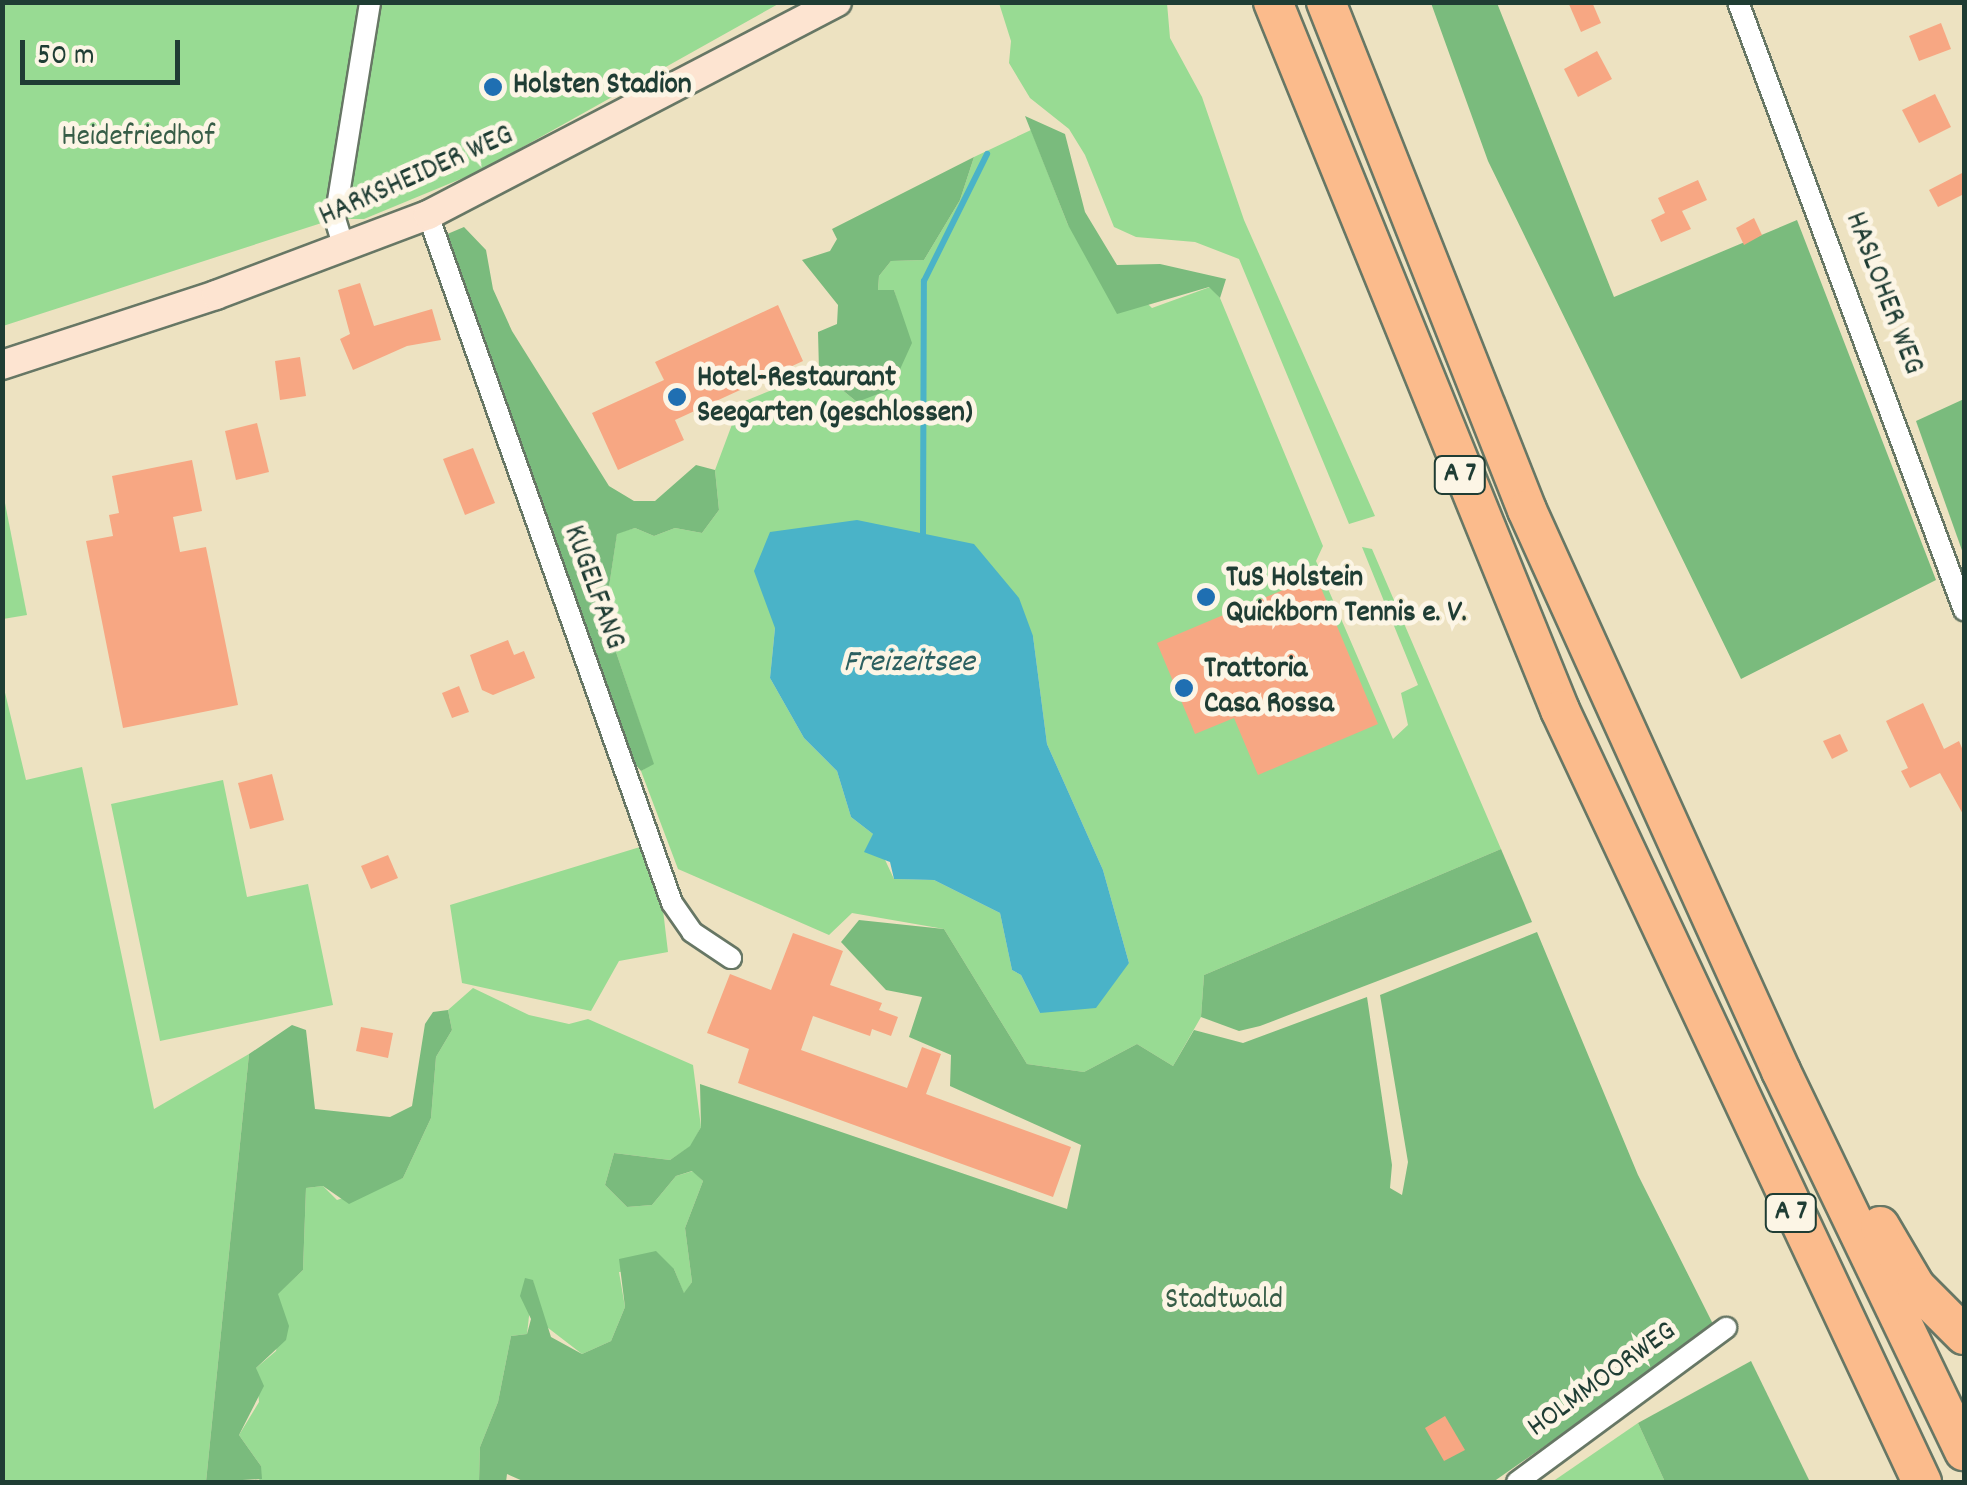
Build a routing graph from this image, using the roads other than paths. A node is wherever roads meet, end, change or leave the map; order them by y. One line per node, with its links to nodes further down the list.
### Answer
1 (370, 2): 7 (street)
2 (837, 2): 6 (main road, HARKSHEIDER WEG)
3 (1273, 2): 16 (highway, A 7)
4 (1326, 2): 11 (highway, A 7)
5 (1738, 2): 9 (street, HASLOHER WEG)
6 (428, 215): 7 (main road, HARKSHEIDER WEG); 10 (street, KUGELFANG)
7 (344, 248): 8 (main road, HARKSHEIDER WEG)
8 (2, 364)
9 (1964, 610)
10 (731, 958)
11 (1781, 1071): 13 (highway); 14 (highway, A 7)
12 (1726, 1328): 15 (street, HOLMMOORWEG)
13 (1964, 1335)
14 (1964, 1451)
15 (1516, 1482)
16 (1922, 1482)

